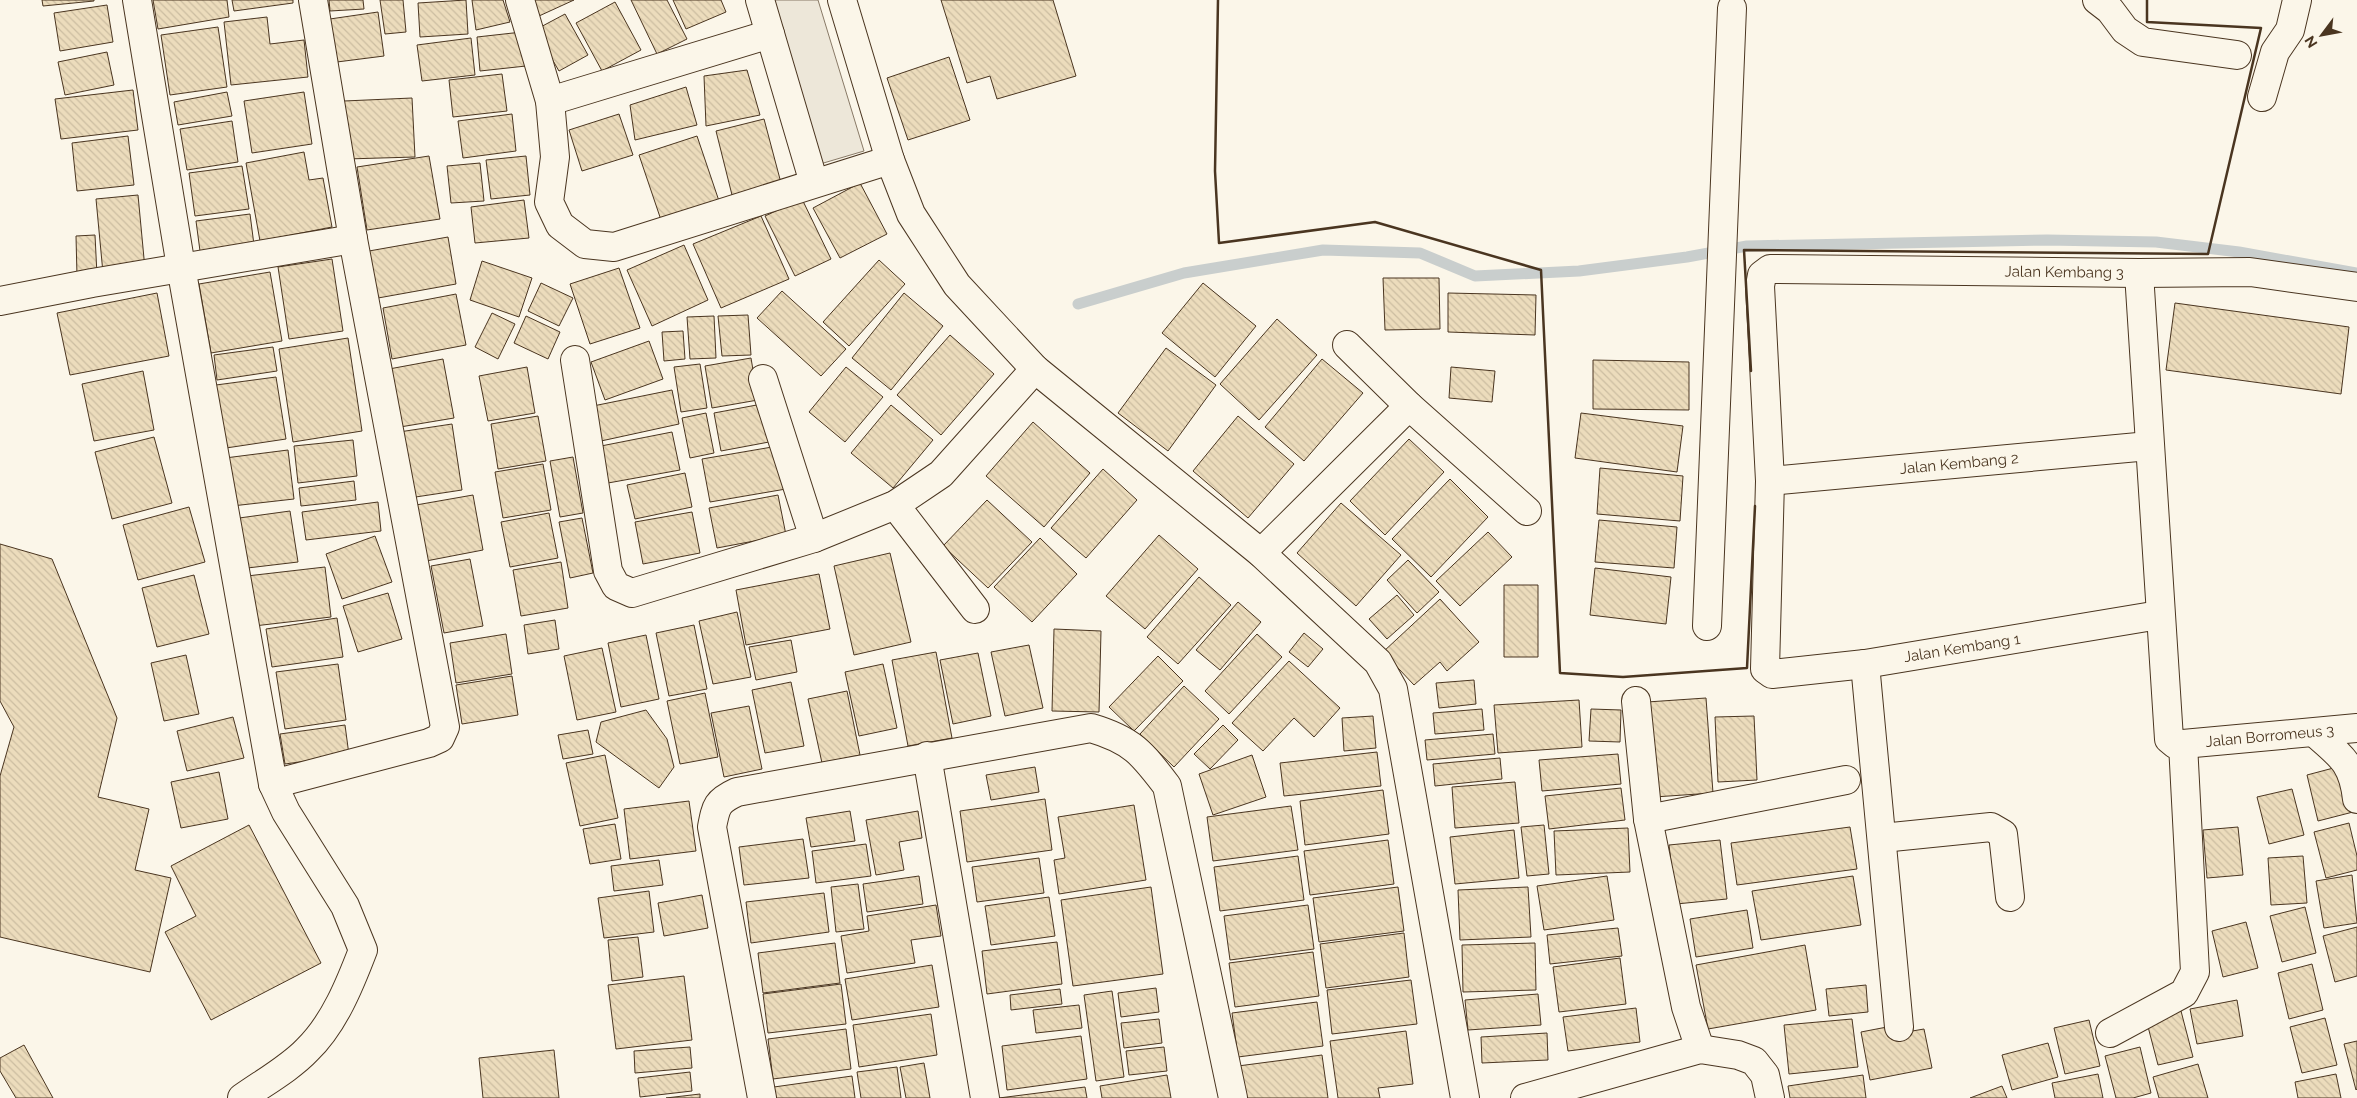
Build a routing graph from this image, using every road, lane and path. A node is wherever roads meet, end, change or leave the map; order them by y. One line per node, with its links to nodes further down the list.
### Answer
1 (137, 0): 16 (street)
2 (313, 0): 15 (street)
3 (520, 0): 12 (street)
4 (760, 0): 9 (street)
5 (842, 0): 13 (street)
6 (2097, 0): 10 (street)
7 (2297, 0): 11 (street)
8 (1732, 3): 33 (street)
9 (770, 34): 12 (street); 14 (street)
10 (2237, 55)
11 (2262, 97)
12 (550, 101): 14 (street)
13 (890, 160): 14 (street); 22 (street)
14 (814, 183)
15 (353, 239): 16 (street); 41 (street)
16 (181, 267): 19 (street); 41 (street)
17 (2138, 273): 18 (street, Jalan Kembang 3); 25 (street); 26 (street, Jalan Kembang 3)
18 (2357, 288)
19 (0, 301)
20 (1346, 345): 24 (street)
21 (575, 360): 29 (street)
22 (1035, 369): 27 (street); 30 (street)
23 (764, 379): 29 (street)
24 (1409, 406): 28 (street); 30 (street)
25 (2149, 446): 26 (street, Jalan Kembang 2); 32 (street)
26 (1770, 481): 34 (street, Jalan Kembang 1)
27 (895, 504): 29 (street); 31 (street)
28 (1527, 511)
29 (814, 538)
30 (1262, 553): 53 (street)
31 (975, 609)
32 (2159, 615): 34 (street, Jalan Kembang 1); 38 (street)
33 (1707, 626)
34 (1865, 664): 44 (street)
35 (1636, 701): 43 (street)
36 (2357, 728): 37 (street, Jalan Borromeus 3)
37 (2316, 734): 38 (street, Jalan Borromeus 3); 42 (street)
38 (2183, 744): 47 (street)
39 (927, 756): 50 (street); 51 (street); 52 (street)
40 (1846, 780): 43 (street)
41 (273, 784): 49 (street)
42 (2357, 799)
43 (1648, 819): 48 (street)
44 (1882, 838): 45 (street); 46 (street)
45 (2010, 897)
46 (1899, 1028)
47 (2110, 1033)
48 (1700, 1049): 54 (street); 55 (street)
49 (242, 1098)
50 (762, 1098)
51 (986, 1098)
52 (1233, 1098)
53 (1465, 1098)
54 (1524, 1098)
55 (1770, 1098)

